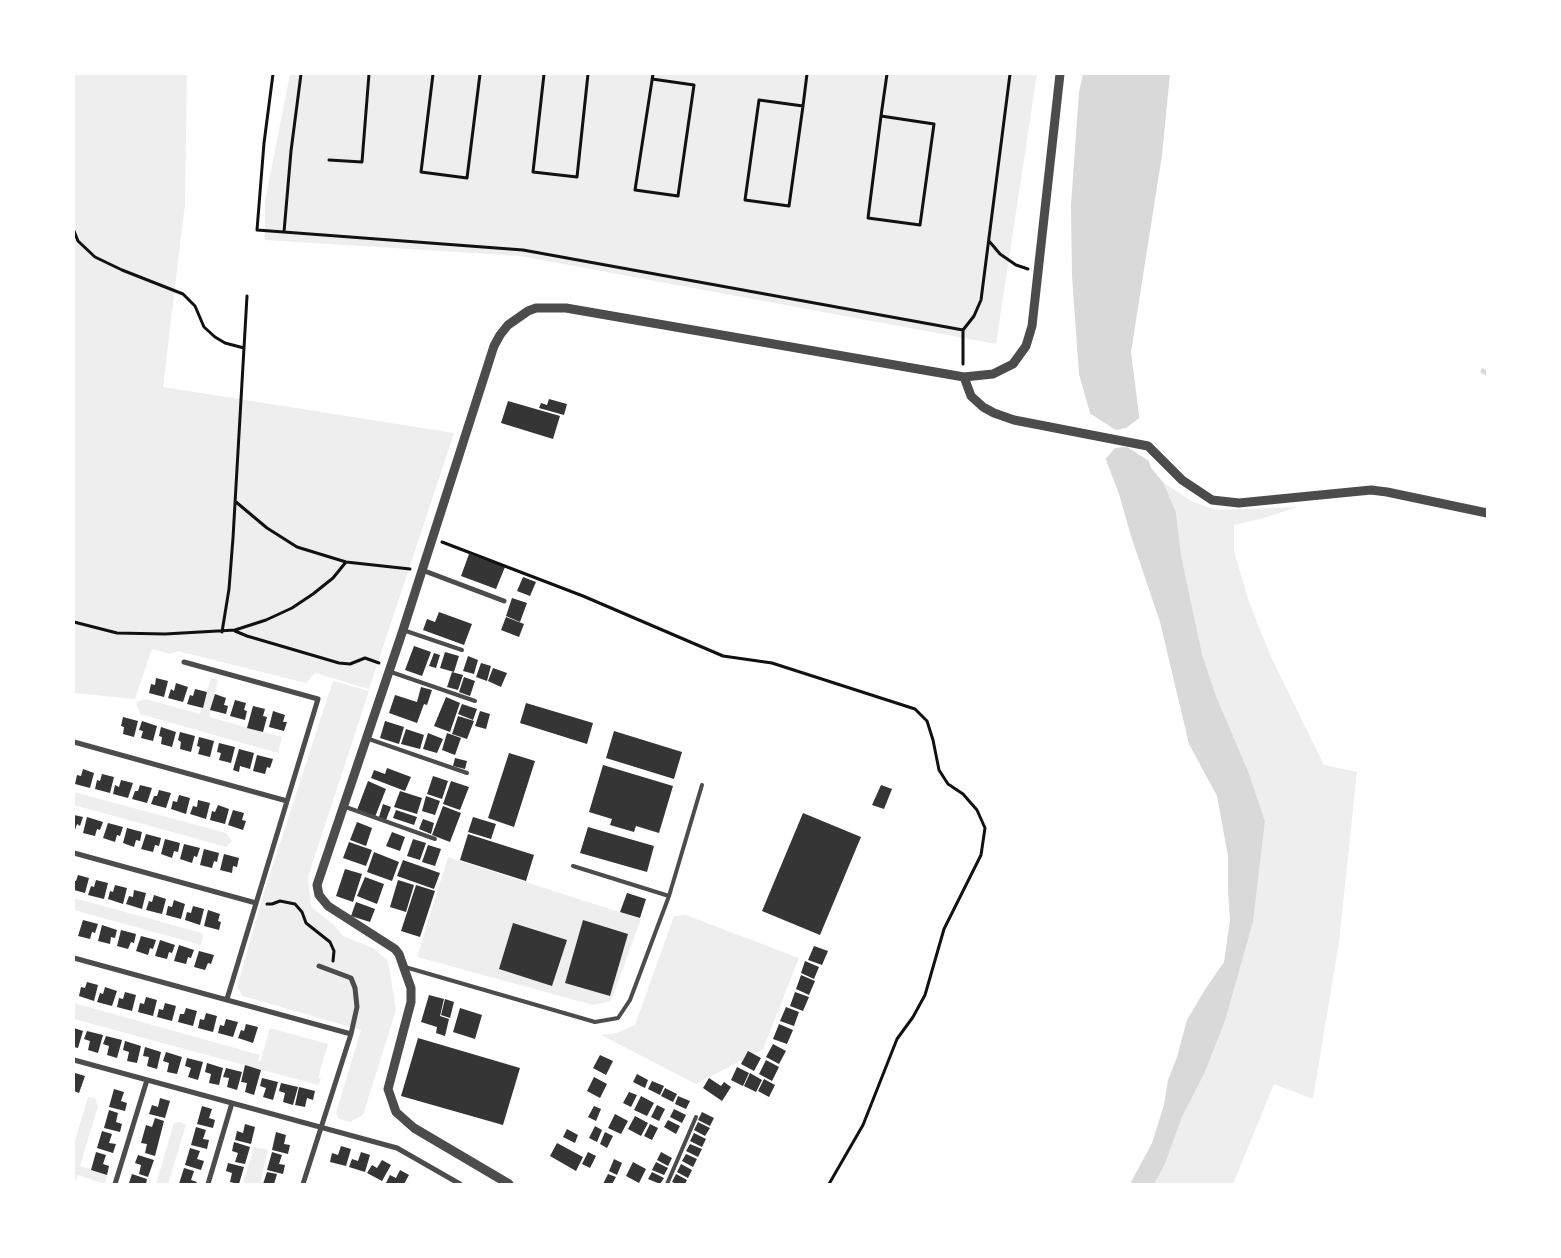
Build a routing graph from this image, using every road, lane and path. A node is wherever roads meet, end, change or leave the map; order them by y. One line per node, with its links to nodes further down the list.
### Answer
1 (273, 74): 18 (path)
2 (301, 74): 18 (path)
3 (369, 74): 16 (path)
4 (433, 74): 5 (path)
5 (480, 74)
6 (544, 74): 7 (path)
7 (588, 74)
8 (653, 74): 13 (path)
9 (807, 74): 14 (path)
10 (887, 74): 15 (path)
11 (1010, 74): 19 (path)
12 (1060, 74): 20 (street)
13 (652, 79): 13 (path)
14 (802, 106): 14 (path)
15 (881, 116): 15 (path)
16 (329, 160)
17 (74, 231): 23 (path)
18 (284, 232): 22 (path)
19 (989, 241): 20 (path); 22 (path)
20 (1039, 272): 24 (street)
21 (247, 296): 23 (path)
22 (963, 330): 24 (path)
23 (244, 348): 25 (path)
24 (964, 377): 26 (street); 27 (street)
25 (235, 502): 28 (path); 34 (path)
26 (1487, 513)
27 (432, 538): 29 (street); 67 (path)
28 (346, 562): 29 (path); 32 (path)
29 (422, 570): 30 (street); 33 (street)
30 (504, 601)
31 (74, 622): 34 (path)
32 (234, 630): 34 (path); 37 (path)
33 (403, 630): 35 (lane); 37 (street)
34 (222, 632)
35 (462, 650)
36 (184, 662): 43 (street)
37 (388, 671): 38 (lane); 39 (street)
38 (475, 701)
39 (366, 738): 41 (lane); 44 (street)
40 (74, 742): 43 (street)
41 (466, 772)
42 (702, 785): 48 (lane)
43 (288, 800): 49 (street)
44 (344, 806): 45 (lane); 52 (street)
45 (435, 839)
46 (74, 853): 49 (street)
47 (573, 866): 48 (lane)
48 (669, 896): 52 (lane)
49 (256, 903): 53 (path); 54 (street)
50 (74, 958): 54 (street)
51 (319, 966): 53 (street)
52 (404, 966): 65 (street)
53 (332, 971): 55 (street)
54 (227, 999): 55 (street)
55 (352, 1034): 60 (street)
56 (74, 1060): 57 (street)
57 (147, 1080): 58 (street); 61 (street)
58 (232, 1103): 60 (street); 62 (street)
59 (696, 1117): 66 (lane)
60 (322, 1126): 63 (street); 64 (street)
61 (114, 1184)
62 (208, 1184)
63 (303, 1184)
64 (460, 1184)
65 (509, 1184)
66 (667, 1184)
67 (830, 1184)

